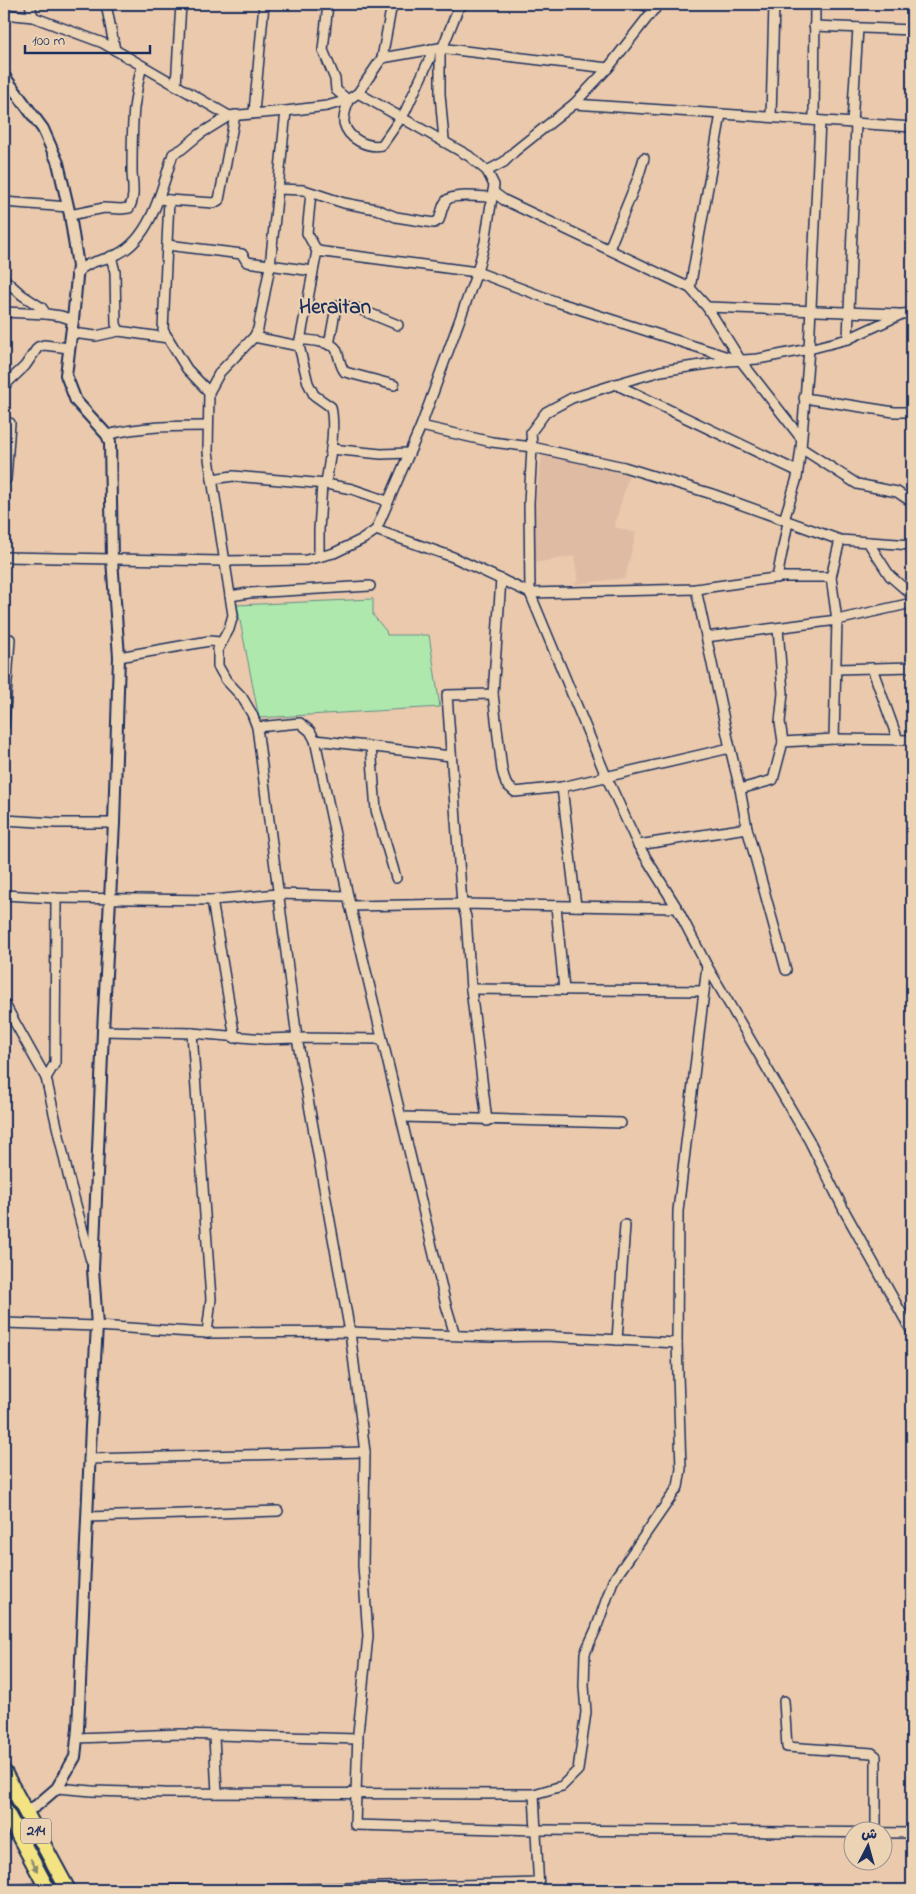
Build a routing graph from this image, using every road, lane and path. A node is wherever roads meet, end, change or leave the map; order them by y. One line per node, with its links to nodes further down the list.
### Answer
1 (30, 4): 13 (street)
2 (106, 4): 18 (street)
3 (181, 4): 24 (street)
4 (264, 4): 29 (street)
5 (328, 4): 26 (street)
6 (392, 4): 20 (street)
7 (463, 4): 17 (street)
8 (641, 4): 11 (street)
9 (774, 4): 33 (street)
10 (814, 4): 14 (street)
11 (656, 6): 22 (street)
12 (4, 14): 13 (street)
13 (33, 18): 18 (street)
14 (814, 26): 15 (street); 34 (street)
15 (858, 28): 16 (street); 35 (street)
16 (912, 30)
17 (442, 48): 19 (street); 22 (street); 37 (street)
18 (115, 50): 21 (street)
19 (432, 50): 20 (street); 32 (street)
20 (382, 58): 25 (street)
21 (142, 66): 24 (street); 46 (street)
22 (608, 68): 27 (street)
23 (4, 76): 46 (street)
24 (176, 86): 31 (street)
25 (358, 93): 26 (street); 32 (street)
26 (348, 100): 28 (street); 32 (street)
27 (574, 104): 30 (street); 39 (street)
28 (286, 111): 29 (street); 40 (street)
29 (254, 112): 31 (street)
30 (721, 114): 33 (street); 56 (street)
31 (232, 115): 43 (street); 44 (street)
32 (401, 117): 37 (street)
33 (770, 117): 34 (street)
34 (817, 120): 35 (street); 58 (street)
35 (854, 123): 36 (street); 60 (street)
36 (912, 127)
37 (444, 140): 39 (street)
38 (644, 158): 48 (street)
39 (487, 170): 42 (street)
40 (278, 189): 41 (street); 51 (street)
41 (311, 193): 42 (street); 49 (street)
42 (493, 194): 48 (street); 53 (street)
43 (159, 199): 44 (street); 50 (street)
44 (169, 200): 47 (street)
45 (4, 203): 46 (street)
46 (69, 211): 54 (street)
47 (167, 245): 51 (street); 69 (street)
48 (609, 248): 56 (street)
49 (317, 251): 52 (street); 53 (street)
50 (111, 256): 54 (street); 66 (street)
51 (270, 266): 52 (street); 68 (street)
52 (313, 272): 71 (street)
53 (477, 272): 75 (street); 84 (street)
54 (76, 273): 64 (street)
55 (4, 279): 62 (street)
56 (690, 288): 57 (street)
57 (707, 307): 58 (street); 75 (street)
58 (811, 311): 60 (street); 74 (street)
59 (4, 312): 62 (street)
60 (849, 313): 63 (street); 70 (street)
61 (912, 313): 63 (street)
62 (46, 314): 64 (street)
63 (902, 314): 70 (street)
64 (74, 320): 67 (street)
65 (398, 326): 72 (street)
66 (118, 331): 67 (street); 69 (street)
67 (72, 333): 73 (street)
68 (254, 337): 71 (street); 79 (street)
69 (168, 338): 79 (street)
70 (848, 339): 74 (street)
71 (300, 342): 72 (street); 89 (street)
72 (329, 345): 77 (street)
73 (69, 348): 78 (street); 85 (street)
74 (809, 349): 75 (street); 80 (street)
75 (741, 361): 76 (street); 86 (street)
76 (616, 384): 87 (street); 91 (street)
77 (394, 385)
78 (4, 386)
79 (209, 392): 83 (street)
80 (804, 398): 81 (street); 86 (street)
81 (912, 412)
82 (4, 422): 92 (street)
83 (208, 426): 85 (street); 93 (street)
84 (421, 426): 87 (street); 90 (street)
85 (108, 435): 104 (street)
86 (801, 438): 88 (street)
87 (532, 447): 97 (street); 111 (street)
88 (801, 448): 91 (street); 96 (street)
89 (331, 449): 90 (street); 94 (street)
90 (409, 453): 95 (street)
91 (797, 471): 97 (street)
92 (4, 479)
93 (212, 479): 94 (street); 105 (street)
94 (324, 484): 95 (street); 103 (street)
95 (388, 502): 98 (street)
96 (912, 502)
97 (786, 521): 99 (street); 107 (street)
98 (376, 530): 103 (street); 108 (street)
99 (840, 540): 100 (street); 106 (street)
100 (868, 542): 101 (street); 112 (street)
101 (912, 545)
102 (4, 557): 104 (street)
103 (319, 557): 105 (street)
104 (112, 559): 105 (street); 120 (street)
105 (223, 561): 113 (street)
106 (831, 577): 107 (street); 115 (street)
107 (777, 578): 110 (street)
108 (501, 579): 111 (street); 124 (street)
109 (370, 586): 113 (street)
110 (696, 589): 111 (street); 117 (street)
111 (530, 593): 135 (street)
112 (912, 594)
113 (230, 596): 119 (street)
114 (912, 603): 115 (street)
115 (837, 620): 116 (street); 123 (street)
116 (778, 628): 117 (street); 131 (street)
117 (706, 637): 133 (street)
118 (10, 639): 125 (street)
119 (220, 642): 120 (street); 126 (street)
120 (119, 657): 139 (street)
121 (912, 667): 122 (street)
122 (872, 668): 123 (street); 129 (street)
123 (836, 669): 127 (street)
124 (493, 694): 134 (street); 136 (street)
125 (4, 725)
126 (258, 727): 128 (street); 143 (street)
127 (834, 739): 129 (street); 131 (street)
128 (315, 740): 132 (street); 145 (street)
129 (898, 740): 130 (street)
130 (912, 740)
131 (783, 742): 137 (street)
132 (371, 747): 134 (street); 142 (street)
133 (730, 748): 135 (street); 137 (street)
134 (451, 756): 149 (street)
135 (606, 776): 136 (street); 141 (street)
136 (562, 787): 152 (street)
137 (740, 789): 140 (street)
138 (4, 820): 139 (street)
139 (114, 823): 147 (street)
140 (747, 828): 141 (street); 155 (street)
141 (638, 845): 153 (street)
142 (396, 878)
143 (278, 894): 145 (street); 148 (street); 163 (street)
144 (4, 895): 146 (street)
145 (348, 896): 150 (street)
146 (56, 898): 147 (street); 165 (street)
147 (110, 898): 148 (street); 160 (street)
148 (212, 900): 162 (street)
149 (462, 904): 150 (street); 151 (street); 156 (street)
150 (350, 906): 164 (street)
151 (556, 906): 152 (street); 157 (street)
152 (576, 906): 153 (street)
153 (677, 908): 154 (street)
154 (707, 966): 158 (street); 174 (street)
155 (786, 970)
156 (471, 989): 157 (street); 167 (street)
157 (564, 990): 158 (street)
158 (704, 991): 178 (street)
159 (4, 1004): 165 (street)
160 (103, 1031): 161 (street); 170 (street)
161 (192, 1033): 162 (street); 175 (street)
162 (235, 1038): 163 (street)
163 (297, 1038): 164 (street); 173 (street)
164 (382, 1039): 166 (street)
165 (46, 1078): 170 (street)
166 (402, 1117): 167 (street); 176 (street)
167 (488, 1121): 168 (street)
168 (621, 1123)
169 (625, 1225): 177 (street)
170 (93, 1269): 172 (street)
171 (4, 1323): 172 (street)
172 (97, 1326): 175 (street); 180 (street)
173 (350, 1332): 175 (street); 176 (street); 179 (street)
174 (912, 1332)
175 (207, 1333)
176 (455, 1335): 177 (street)
177 (617, 1340): 178 (street)
178 (677, 1343): 191 (street)
179 (365, 1452): 180 (street); 186 (street)
180 (89, 1459): 182 (street)
181 (278, 1511): 182 (street)
182 (87, 1517): 185 (street)
183 (784, 1701): 196 (street)
184 (214, 1736): 185 (street); 186 (street); 189 (street)
185 (77, 1738): 188 (street)
186 (358, 1739): 190 (street)
187 (4, 1772): 192 (highway, 214)
188 (56, 1788): 189 (street); 195 (street)
189 (217, 1793): 190 (street)
190 (356, 1794): 191 (street); 198 (street)
191 (534, 1794): 198 (street)
192 (17, 1796): 193 (highway); 195 (highway, 214)
193 (4, 1803)
194 (4, 1808): 200 (highway, 214)
195 (26, 1811): 197 (highway, 214)
196 (876, 1822)
197 (33, 1824): 200 (highway); 206 (highway, 214)
198 (536, 1830): 199 (street); 203 (street)
199 (844, 1831)
200 (17, 1832): 204 (highway, 214, one-way to 204)
201 (894, 1832): 202 (street)
202 (912, 1832)
203 (538, 1887): 209 (street)
204 (48, 1889): 205 (street)
205 (4, 1890)
206 (68, 1890)
207 (161, 1890): 208 (street)
208 (198, 1890)
209 (270, 1890)

